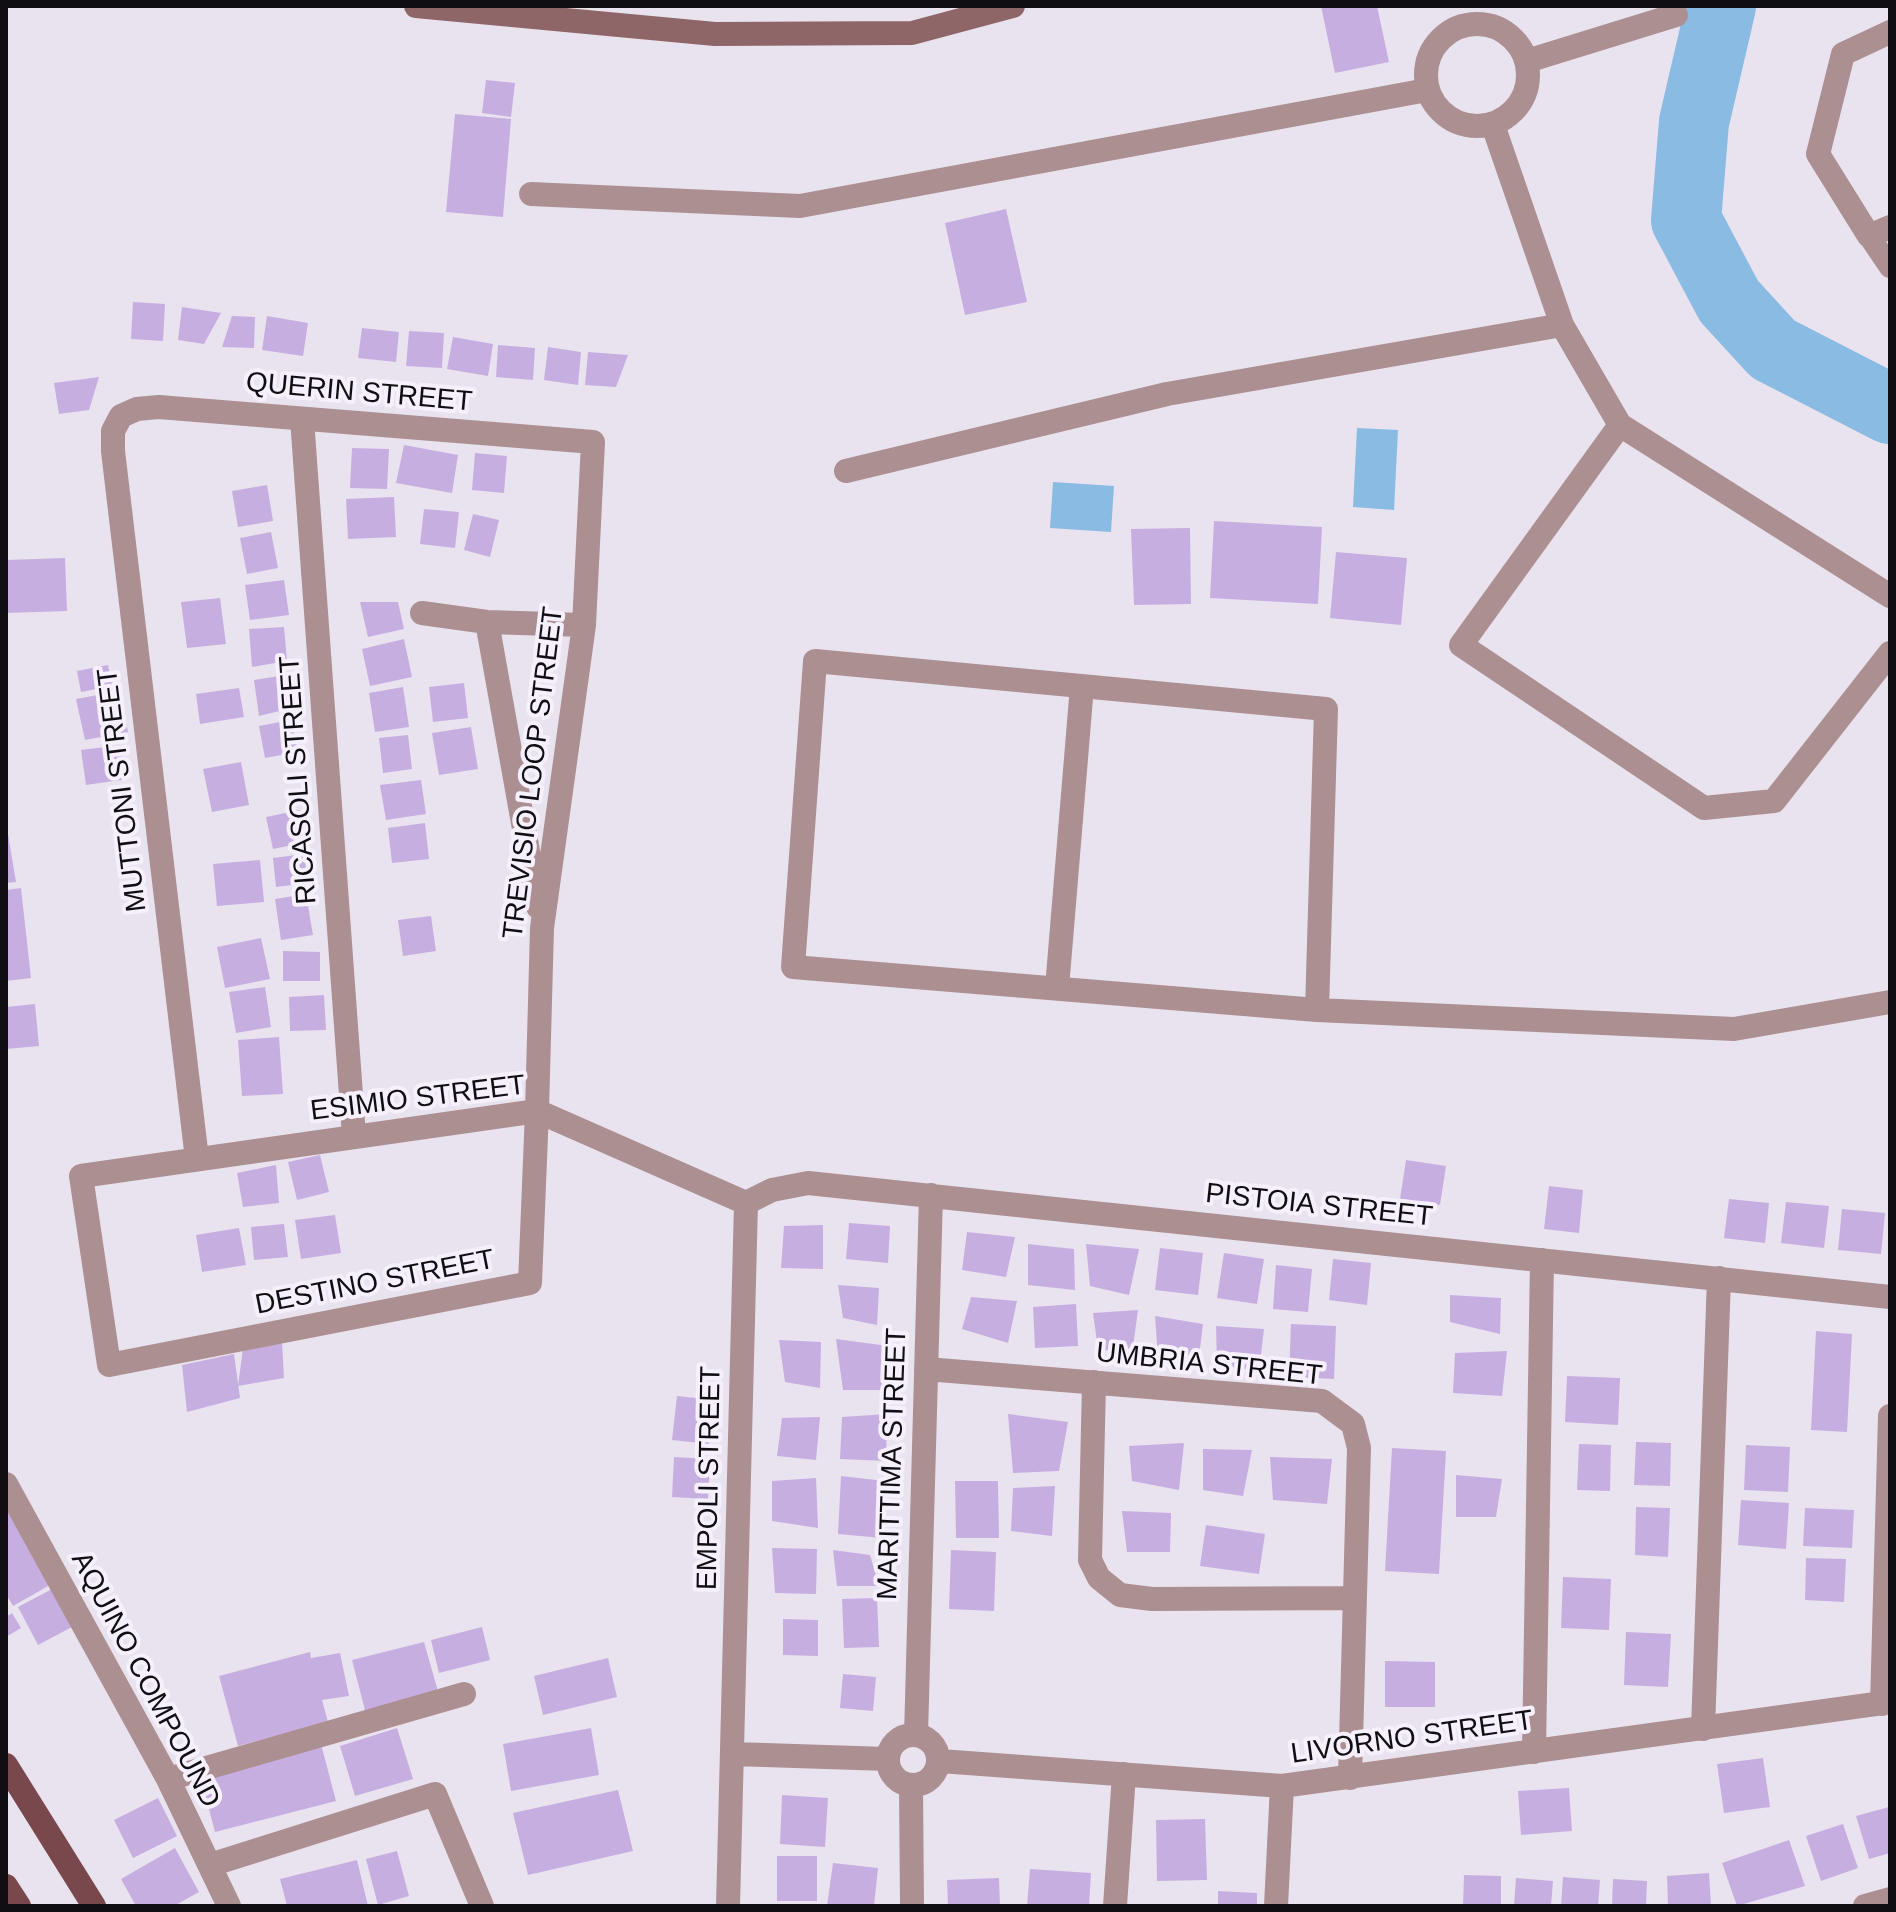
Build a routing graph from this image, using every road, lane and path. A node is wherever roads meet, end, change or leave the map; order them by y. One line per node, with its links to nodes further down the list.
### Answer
1 (416, 6): 2 (street)
2 (1013, 6)
3 (1676, 15): 6 (street)
4 (1456, 16): 6 (street); 7 (street)
5 (1890, 32): 10 (street)
6 (1527, 61): 8 (street)
7 (1427, 90): 8 (street); 9 (street)
8 (1493, 125): 12 (street)
9 (531, 194)
10 (1879, 232): 11 (lane)
11 (1890, 267)
12 (1562, 325): 15 (street); 17 (street)
13 (121, 416): 14 (street, QUERIN STREET); 30 (street, MUTTONI STREET)
14 (302, 419): 16 (street, QUERIN STREET); 29 (street, RICASOLI STREET)
15 (1620, 425): 18 (street); 22 (street)
16 (593, 442): 21 (street, TREVISIO LOOP STREET)
17 (846, 471)
18 (1890, 596)
19 (422, 613): 20 (street)
20 (487, 622): 21 (street); 24 (street)
21 (584, 625): 24 (street, TREVISIO LOOP STREET)
22 (1890, 653)
23 (1082, 686): 25 (street); 25 (street); 27 (street)
24 (542, 928): 28 (street, TREVISIO LOOP STREET)
25 (1057, 988): 27 (street)
26 (1890, 1002): 27 (street)
27 (1317, 1010)
28 (537, 1111): 29 (street, ESIMIO STREET); 31 (street, DESTINO STREET); 33 (street, ESIMIO STREET)
29 (354, 1136): 30 (street, ESIMIO STREET)
30 (197, 1159): 31 (street, ESIMIO STREET)
31 (81, 1176)
32 (931, 1195): 33 (street, PISTOIA STREET); 34 (street, PISTOIA STREET); 37 (street, MARITTIMA STREET)
33 (746, 1203): 47 (street, EMPOLI STREET)
34 (1542, 1260): 35 (street, PISTOIA STREET); 46 (street)
35 (1719, 1278): 36 (street, PISTOIA STREET); 44 (street)
36 (1890, 1297)
37 (926, 1369): 38 (street, UMBRIA STREET); 45 (street, MARITTIMA STREET)
38 (1094, 1382): 41 (street, UMBRIA STREET); 41 (street)
39 (1890, 1416): 43 (street)
40 (6, 1484): 53 (street, AQUINO COMPOUND)
41 (1354, 1598): 52 (street)
42 (464, 1694): 53 (street)
43 (1886, 1703): 44 (street, LIVORNO STREET)
44 (1703, 1729): 46 (street, LIVORNO STREET)
45 (916, 1735): 48 (street); 49 (street)
46 (1534, 1752): 52 (street, LIVORNO STREET)
47 (734, 1754): 48 (street); 63 (street, EMPOLI STREET)
48 (887, 1759): 54 (street)
49 (940, 1761): 51 (street, LIVORNO STREET); 54 (street)
50 (6, 1765): 60 (main road)
51 (1124, 1774): 55 (street, LIVORNO STREET); 65 (street)
52 (1350, 1778): 55 (street, LIVORNO STREET)
53 (168, 1779): 56 (street, AQUINO COMPOUND)
54 (911, 1786): 64 (street)
55 (1282, 1786): 66 (street)
56 (210, 1865): 61 (street, AQUINO COMPOUND); 62 (street)
57 (6, 1886): 59 (main road)
58 (1890, 1899): 67 (street)
59 (19, 1906)
60 (94, 1906)
61 (229, 1906)
62 (482, 1906)
63 (728, 1906)
64 (912, 1906)
65 (1115, 1906)
66 (1276, 1906)
67 (1865, 1906)

